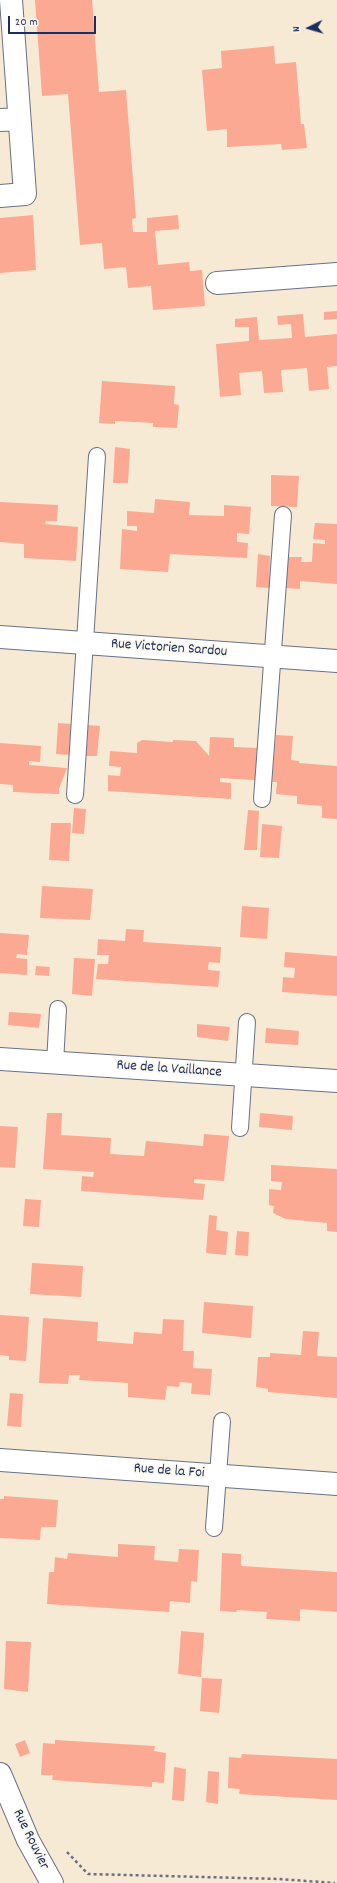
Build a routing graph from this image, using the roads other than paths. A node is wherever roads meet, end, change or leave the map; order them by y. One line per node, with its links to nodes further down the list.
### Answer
1 (11, 0): 2 (street)
2 (10, 119): 3 (street)
3 (0, 196)
4 (337, 274): 5 (street)
5 (217, 283)
6 (96, 456): 9 (lane)
7 (283, 515): 10 (lane)
8 (0, 637): 9 (street, Rue Victorien Sardou)
9 (86, 643): 10 (street, Rue Victorien Sardou); 12 (lane)
10 (273, 656): 11 (street, Rue Victorien Sardou); 13 (lane)
11 (337, 661)
12 (76, 795)
13 (262, 799)
14 (58, 1009): 17 (lane)
15 (247, 1022): 18 (lane)
16 (0, 1059): 17 (street, Rue de la Vaillance)
17 (55, 1063): 18 (street, Rue de la Vaillance)
18 (244, 1075): 19 (street, Rue de la Vaillance); 20 (lane)
19 (337, 1081)
20 (240, 1128)
21 (222, 1422): 23 (lane)
22 (0, 1460): 23 (street, Rue de la Foi)
23 (217, 1475): 24 (street, Rue de la Foi); 25 (lane)
24 (337, 1484)
25 (214, 1528)
26 (0, 1774): 27 (street, Rue Rouvier)
27 (52, 1883)

